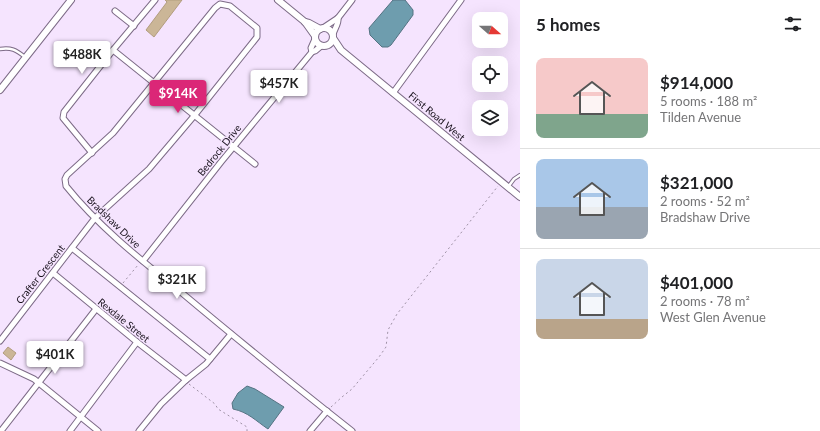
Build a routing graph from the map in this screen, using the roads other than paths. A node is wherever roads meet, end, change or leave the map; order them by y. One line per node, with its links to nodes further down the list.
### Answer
1 (71, 0): 18 (street)
2 (156, 0): 9 (street)
3 (278, 0): 8 (street, First Road West)
4 (352, 0): 7 (street)
5 (461, 0): 21 (street)
6 (115, 11): 9 (street)
7 (338, 18): 10 (street); 11 (street)
8 (305, 22): 10 (street, First Road West); 12 (street, First Road West)
9 (134, 26): 15 (street)
10 (322, 28): 11 (street, First Road West); 12 (street)
11 (333, 36): 13 (street); 16 (street, First Road West)
12 (315, 38): 13 (street, First Road West); 17 (street, Bedrock Drive)
13 (324, 46): 16 (street, First Road West); 17 (street, Bedrock Drive)
14 (0, 49): 18 (lane)
15 (113, 50): 19 (street); 24 (street)
16 (341, 50): 21 (street, First Road West)
17 (312, 52): 23 (street, Bedrock Drive)
18 (26, 58): 20 (street)
19 (154, 83): 22 (street); 22 (street, Bradshaw Drive); 24 (street, Bradshaw Drive)
20 (0, 90)
21 (393, 93): 27 (street, First Road West)
22 (194, 116): 23 (street); 29 (street, Crafter Crescent)
23 (233, 147): 25 (street); 31 (street, Bedrock Drive)
24 (92, 153): 29 (street, Bradshaw Drive)
25 (255, 164)
26 (520, 175): 27 (lane)
27 (508, 188): 28 (street, First Road West)
28 (520, 197)
29 (95, 218): 30 (street, Crafter Crescent); 31 (street, Bradshaw Drive)
30 (72, 248): 32 (street, Crafter Crescent); 37 (street)
31 (140, 263): 34 (street, Bradshaw Drive)
32 (53, 273): 33 (street, Rexdale Street); 35 (street, Crafter Crescent)
33 (96, 309): 36 (street, Rexdale Street); 40 (street)
34 (231, 334): 37 (street); 41 (street, Bradshaw Drive)
35 (0, 341)
36 (137, 342): 39 (street, Rexdale Street); 42 (street)
37 (210, 359): 39 (street)
38 (0, 363): 40 (street)
39 (188, 382): 46 (street)
40 (38, 383): 42 (street); 43 (street)
41 (327, 411): 47 (street); 48 (street, Bradshaw Drive)
42 (81, 417): 44 (street); 45 (street)
43 (1, 431)
44 (70, 431)
45 (98, 431)
46 (139, 431)
47 (310, 431)
48 (352, 431)

